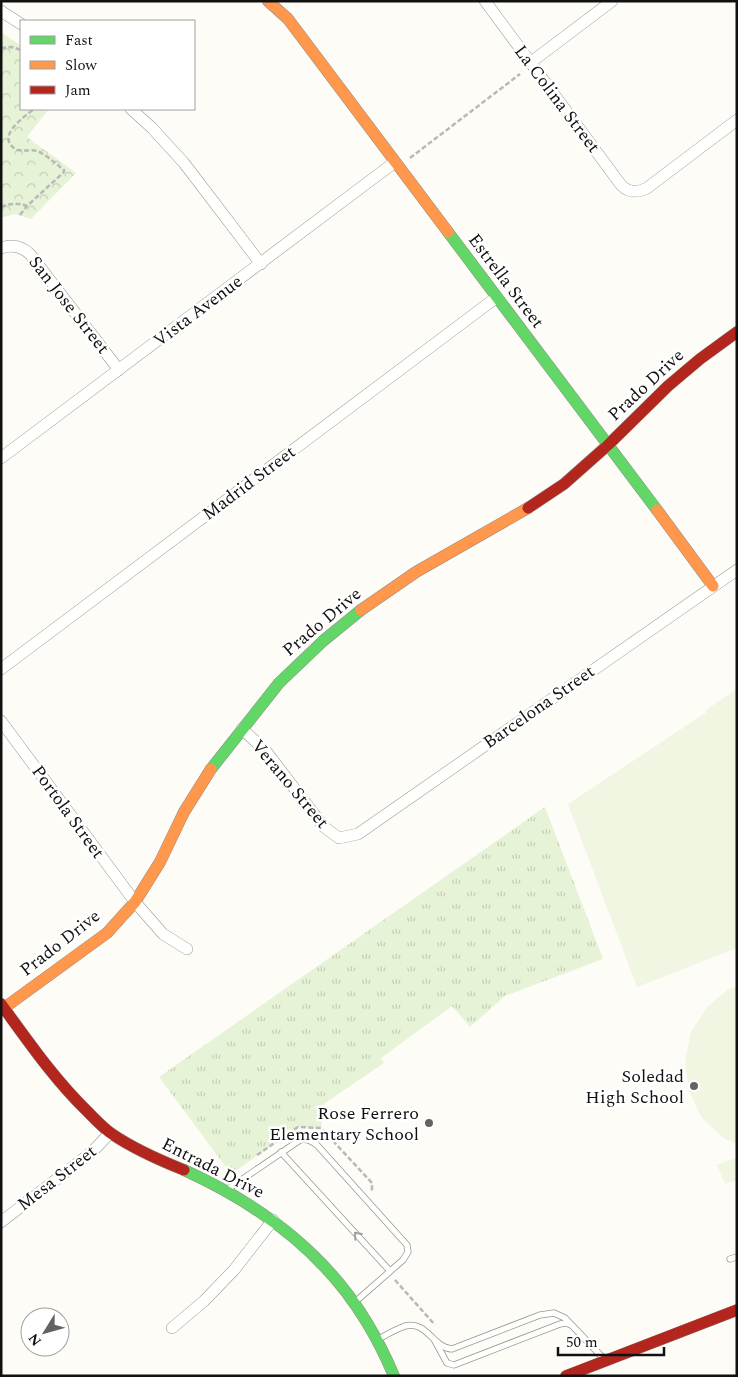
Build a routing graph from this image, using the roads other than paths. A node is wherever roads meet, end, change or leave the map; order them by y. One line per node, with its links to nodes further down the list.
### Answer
1 (268, 1): 9 (street, Estrella Street)
2 (485, 1): 6 (street, La Colina Street)
3 (612, 1): 6 (street)
4 (1, 11): 5 (street)
5 (20, 23)
6 (530, 62): 8 (street, La Colina Street)
7 (132, 110): 11 (street)
8 (737, 120)
9 (395, 162): 11 (street, Vista Avenue); 12 (street, Estrella Street)
10 (1, 248): 14 (street, San Jose Street)
11 (261, 264): 14 (street, Vista Avenue)
12 (497, 298): 15 (street, Estrella Street); 19 (street, Madrid Street)
13 (737, 332): 15 (street, Prado Drive)
14 (119, 370): 16 (street, Vista Avenue)
15 (608, 445): 18 (street, Estrella Street); 21 (street, Prado Drive)
16 (1, 458)
17 (737, 570): 18 (street, Barcelona Street)
18 (713, 586): 22 (street, Barcelona Street)
19 (1, 669)
20 (1, 721): 23 (street, Portola Street)
21 (242, 729): 22 (street, Verano Street); 23 (street, Prado Drive)
22 (339, 838)
23 (135, 902): 24 (street, Portola Street); 25 (street, Prado Drive)
24 (187, 949)
25 (2, 1008): 26 (street, Entrada Drive)
26 (110, 1133): 28 (street, Entrada Drive); 30 (street, Mesa Street)
27 (282, 1152): 28 (lane); 31 (lane, one-way to 27); 31 (lane)
28 (226, 1191): 29 (street, Entrada Drive)
29 (273, 1220): 32 (street, Entrada Drive); 35 (street)
30 (1, 1222)
31 (390, 1271): 32 (lane)
32 (353, 1303): 37 (street, Entrada Drive)
33 (737, 1310): 38 (street)
34 (573, 1326): 36 (lane); 36 (lane); 38 (lane)
35 (172, 1328)
36 (432, 1336): 37 (lane)
37 (377, 1340): 39 (street, Entrada Drive)
38 (605, 1361): 40 (street)
39 (394, 1376)
40 (566, 1376)

